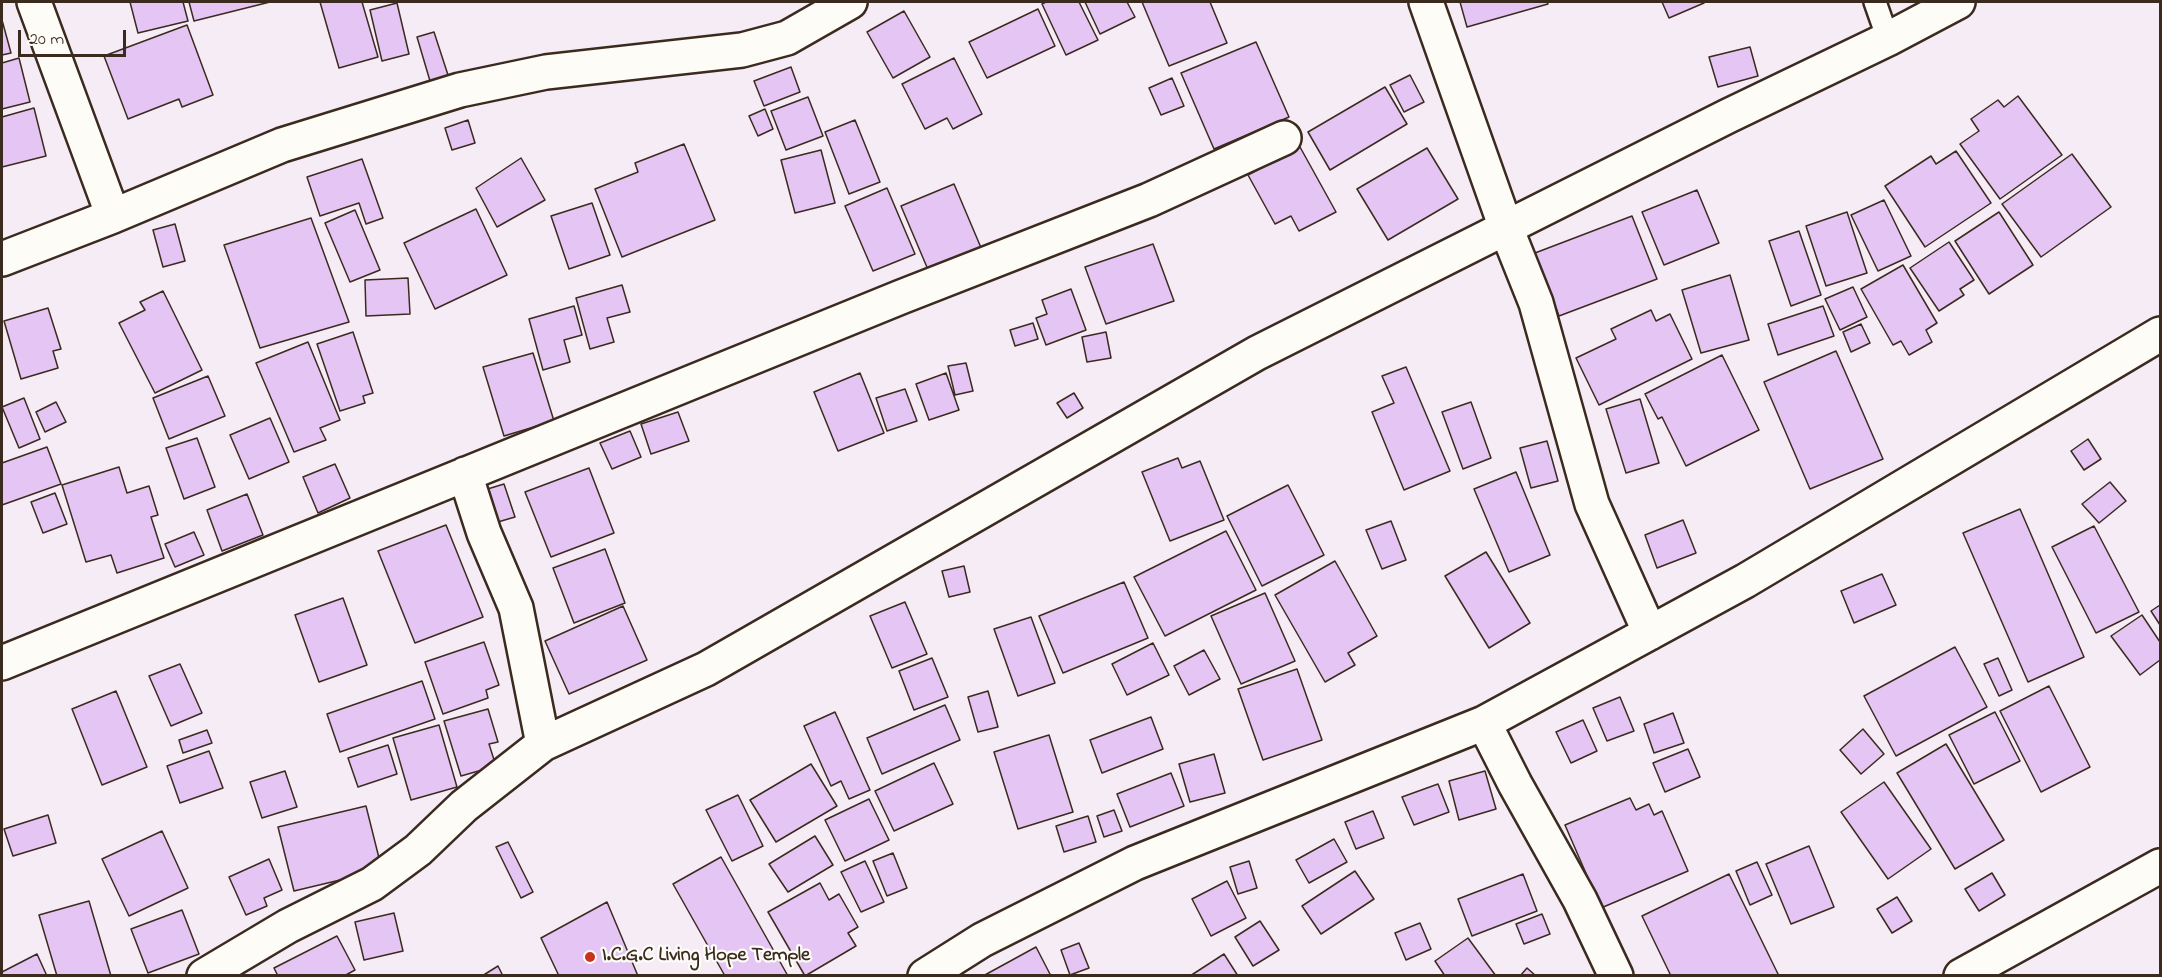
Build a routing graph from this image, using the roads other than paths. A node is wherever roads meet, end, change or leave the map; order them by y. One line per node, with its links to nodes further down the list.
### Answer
1 (34, 2): 8 (street)
2 (850, 2): 8 (street)
3 (1426, 2): 9 (street)
4 (1875, 2): 6 (lane)
5 (1958, 2): 6 (street)
6 (1888, 39): 9 (street)
7 (1284, 138): 12 (street)
8 (113, 216): 10 (street)
9 (1506, 228): 13 (street); 16 (street)
10 (2, 259)
11 (2160, 334): 13 (street)
12 (465, 474): 14 (street); 16 (street)
13 (1650, 633): 15 (street)
14 (2, 663)
15 (1484, 723): 19 (street); 20 (street)
16 (543, 744): 18 (street)
17 (2160, 866): 21 (street)
18 (211, 974)
19 (925, 975)
20 (1616, 975)
21 (1961, 975)

